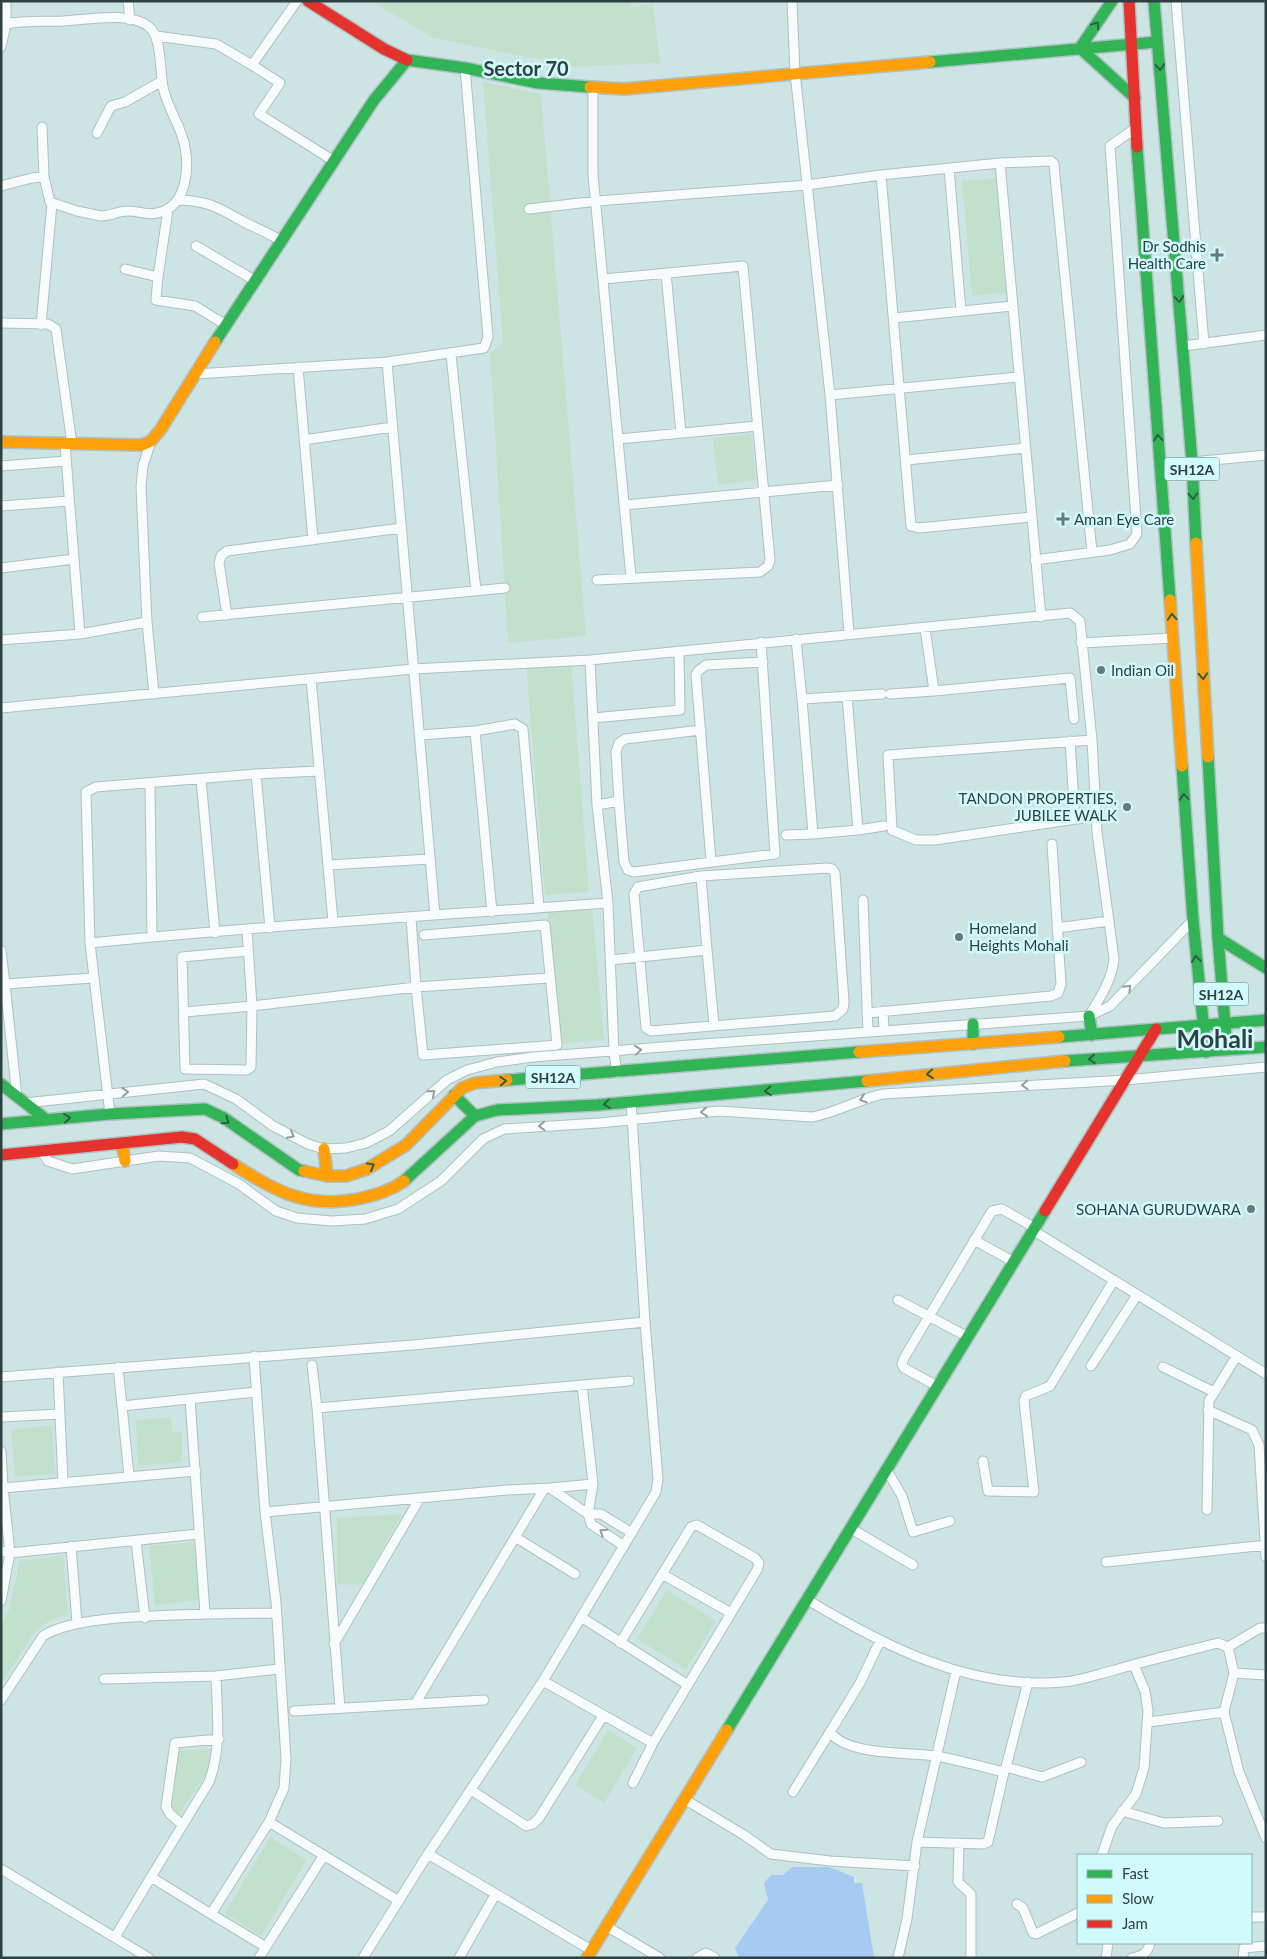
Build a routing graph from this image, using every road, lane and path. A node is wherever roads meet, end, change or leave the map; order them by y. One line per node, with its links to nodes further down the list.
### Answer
1 (128, 1): 10 (street)
2 (297, 1): 18 (street)
3 (308, 1): 17 (main road)
4 (792, 1): 20 (street)
5 (1112, 1): 16 (main road, one-way to 5)
6 (1129, 1): 14 (main road, SH12A)
7 (1154, 1): 13 (main road, SH12A)
8 (1176, 1): 53 (street)
9 (4, 5): 11 (street)
10 (130, 20): 11 (street); 12 (street)
11 (6, 24): 15 (street)
12 (156, 36): 18 (street); 21 (street)
13 (1158, 42): 14 (main road); 54 (main road, SH12A, one-way to 54)
14 (1132, 44): 16 (main road); 23 (main road, SH12A)
15 (1, 47)
16 (1080, 48): 20 (main road); 23 (main road)
17 (407, 60): 19 (main road); 27 (main road)
18 (252, 64): 27 (street)
19 (464, 68): 22 (main road); 55 (street)
20 (795, 73): 22 (main road); 32 (street)
21 (162, 81): 26 (street); 34 (street)
22 (593, 88): 35 (street)
23 (1135, 98): 25 (main road, SH12A)
24 (42, 127): 31 (street)
25 (1136, 128): 84 (street); 100 (main road, SH12A, one-way to 25)
26 (97, 133)
27 (334, 161): 39 (main road)
28 (1000, 164): 29 (street); 46 (street); 84 (street)
29 (949, 168): 30 (street); 47 (street)
30 (881, 174): 32 (street); 48 (street)
31 (44, 177): 33 (street); 36 (street)
32 (807, 185): 35 (street); 61 (street)
33 (1, 186)
34 (179, 200): 38 (street); 39 (street)
35 (597, 201): 37 (street); 44 (street)
36 (52, 204): 38 (street); 50 (street)
37 (529, 209)
38 (168, 210): 43 (street)
39 (281, 241): 45 (main road)
40 (196, 246): 45 (street)
41 (125, 270): 43 (street)
42 (666, 273): 44 (street); 62 (street); 64 (street)
43 (158, 277): 51 (street)
44 (604, 279): 65 (street)
45 (254, 280): 51 (main road)
46 (1012, 306): 47 (street); 59 (street)
47 (962, 311): 48 (street)
48 (894, 318): 60 (street)
49 (1, 323): 50 (street)
50 (41, 325): 69 (street)
51 (226, 325): 58 (main road)
52 (1266, 336): 53 (street)
53 (1204, 344): 54 (street)
54 (1183, 346): 74 (main road, SH12A)
55 (451, 354): 56 (street); 91 (street)
56 (387, 362): 57 (street); 63 (street)
57 (298, 367): 58 (street); 66 (street)
58 (195, 374): 67 (main road)
59 (1019, 377): 60 (street); 70 (street)
60 (900, 388): 61 (street); 72 (street)
61 (830, 395): 76 (street)
62 (757, 426): 64 (street); 77 (street)
63 (392, 427): 66 (street); 82 (street)
64 (681, 433): 65 (street)
65 (619, 439): 79 (street)
66 (304, 440): 83 (street)
67 (150, 441): 69 (main road); 96 (street)
68 (1, 442): 69 (main road)
69 (69, 444): 73 (street)
70 (1025, 448): 72 (street); 81 (street)
71 (1266, 455): 74 (street)
72 (907, 460): 81 (street)
73 (66, 461): 75 (street); 78 (street)
74 (1192, 462): 154 (main road, SH12A, one-way to 154)
75 (1, 466)
76 (838, 485): 77 (street); 98 (street)
77 (763, 492): 79 (street); 88 (street)
78 (69, 501): 80 (street); 85 (street)
79 (625, 505): 88 (street)
80 (1, 506)
81 (1031, 517): 86 (street)
82 (401, 528): 83 (street); 92 (street)
83 (313, 540): 93 (street)
84 (1092, 552): 86 (street)
85 (74, 559): 87 (street); 99 (street)
86 (1035, 560): 95 (street)
87 (1, 568)
88 (631, 576): 89 (street)
89 (596, 580)
90 (505, 588): 91 (street)
91 (476, 591): 92 (street)
92 (407, 597): 93 (street); 108 (street)
93 (227, 615): 94 (street)
94 (202, 617)
95 (1041, 617): 97 (street); 104 (street)
96 (147, 622): 99 (street); 111 (street)
97 (925, 628): 98 (street); 110 (street)
98 (849, 633): 101 (street)
99 (80, 634): 102 (street)
100 (1174, 638): 104 (street); 145 (main road, SH12A, one-way to 100)
101 (796, 639): 103 (street); 113 (street)
102 (1, 640)
103 (761, 642): 105 (street); 107 (street)
104 (1082, 643): 120 (street)
105 (679, 651): 106 (street); 115 (street)
106 (590, 660): 108 (street); 115 (street)
107 (763, 662): 117 (street); 136 (street)
108 (413, 669): 109 (street); 119 (street)
109 (311, 679): 111 (street); 122 (street)
110 (934, 691): 112 (street); 116 (street)
111 (154, 694): 114 (street)
112 (847, 696): 113 (street); 131 (street)
113 (802, 698): 132 (street)
114 (1, 708)
115 (593, 718): 127 (street)
116 (1074, 719)
117 (701, 730): 126 (street); 136 (street)
118 (475, 731): 119 (street); 141 (street); 142 (street)
119 (420, 735): 135 (street)
120 (1092, 740): 121 (street); 128 (street)
121 (1074, 741): 129 (street); 129 (street)
122 (319, 771): 123 (street); 137 (street)
123 (256, 774): 124 (street); 148 (street)
124 (201, 779): 125 (street); 151 (street)
125 (150, 784): 153 (street); 155 (street)
126 (619, 802): 127 (street); 136 (street)
127 (597, 805): 140 (street)
128 (1096, 816): 129 (street); 146 (street)
129 (1078, 819)
130 (884, 826): 131 (street)
131 (858, 830): 132 (street)
132 (813, 834): 133 (street)
133 (786, 835)
134 (1052, 844): 149 (street)
135 (430, 859): 137 (street); 143 (street)
136 (711, 861)
137 (328, 865): 147 (street)
138 (701, 876): 157 (street); 159 (street); 174 (street)
139 (863, 900): 169 (street)
140 (608, 903): 141 (street); 160 (street)
141 (539, 908): 142 (street)
142 (492, 912): 143 (street)
143 (435, 915): 144 (street)
144 (411, 918): 147 (street); 165 (street)
145 (1193, 920): 170 (street, one-way to 145); 175 (main road, SH12A, one-way to 145)
146 (1109, 921): 149 (street); 170 (street)
147 (333, 922): 148 (street)
148 (270, 928): 150 (street)
149 (1057, 928): 167 (street)
150 (247, 929): 151 (street); 158 (street)
151 (215, 933): 153 (street)
152 (424, 935): 163 (street)
153 (152, 937): 155 (street)
154 (1218, 938): 161 (main road); 172 (main road, SH12A)
155 (90, 943): 162 (street)
156 (1, 950): 164 (street)
157 (707, 950): 159 (street); 174 (street)
158 (248, 952): 166 (street); 168 (street)
159 (640, 958): 160 (street); 174 (street)
160 (611, 960): 183 (street)
161 (1266, 968)
162 (93, 978): 164 (street); 190 (street)
163 (549, 978): 165 (street); 165 (street)
164 (5, 984): 192 (street)
165 (416, 987): 166 (street)
166 (252, 1006): 168 (street); 168 (street)
167 (883, 1011): 169 (street); 177 (street)
168 (184, 1012)
169 (867, 1013): 178 (street)
170 (1089, 1016): 173 (street); 179 (main road)
171 (1266, 1020): 172 (main road)
172 (1224, 1022): 175 (main road, SH12A); 182 (main road, SH12A)
173 (973, 1024): 177 (street); 180 (main road)
174 (714, 1025)
175 (1203, 1025): 176 (main road, SH12A); 184 (main road, SH12A)
176 (1156, 1029): 179 (main road, SH12A); 185 (main road)
177 (884, 1030): 178 (street)
178 (868, 1032): 183 (street, one-way to 178)
179 (1092, 1035): 180 (main road, SH12A)
180 (973, 1044): 187 (main road, SH12A)
181 (1266, 1047): 182 (main road)
182 (1227, 1049): 184 (main road, SH12A)
183 (614, 1052): 187 (street); 200 (street, one-way to 183)
184 (1206, 1052): 185 (main road, SH12A)
185 (1140, 1056): 188 (main road); 193 (main road, SH12A, one-way to 193)
186 (1266, 1067): 188 (street)
187 (617, 1073): 191 (main road, SH12A, one-way to 187)
188 (1126, 1080): 196 (street, one-way to 196); 205 (main road)
189 (1, 1084): 192 (main road)
190 (107, 1093): 192 (street); 194 (street); 200 (street, one-way to 200)
191 (454, 1095): 195 (main road); 204 (main road, SH12A, one-way to 191)
192 (21, 1100): 197 (main road)
193 (631, 1101): 195 (main road, SH12A, one-way to 195); 196 (street)
194 (110, 1114): 197 (main road, SH12A, one-way to 194); 204 (main road, SH12A, one-way to 204)
195 (475, 1116): 199 (main road, SH12A)
196 (632, 1119): 203 (street, one-way to 203); 212 (street)
197 (47, 1120): 198 (main road, SH12A)
198 (1, 1124)
199 (122, 1144): 201 (main road, SH12A); 203 (main road)
200 (324, 1150): 204 (main road)
201 (42, 1152): 202 (main road, SH12A); 203 (street)
202 (1, 1155)
203 (125, 1161)
204 (327, 1176)
205 (1035, 1229): 206 (street); 207 (main road); 208 (street)
206 (974, 1240): 207 (street); 211 (street)
207 (1014, 1262): 213 (main road)
208 (1114, 1280): 209 (street); 235 (street)
209 (1137, 1295): 215 (street); 217 (street)
210 (898, 1300): 211 (street)
211 (929, 1316): 213 (street); 225 (street)
212 (645, 1322): 214 (street); 250 (street)
213 (966, 1336): 225 (main road)
214 (254, 1356): 218 (street); 226 (street)
215 (1236, 1356): 221 (street); 227 (street)
216 (312, 1366): 230 (street)
217 (1091, 1366)
218 (118, 1367): 220 (street); 229 (street)
219 (1163, 1367): 227 (street)
220 (58, 1372): 222 (street); 232 (street)
221 (1266, 1374)
222 (1, 1377)
223 (629, 1381): 224 (street)
224 (582, 1385): 230 (street); 240 (street)
225 (937, 1386): 236 (main road)
226 (256, 1392): 228 (street); 246 (street)
227 (1214, 1392): 231 (street)
228 (190, 1399): 229 (street); 237 (street)
229 (122, 1406): 238 (street)
230 (317, 1408): 244 (street)
231 (1208, 1410): 245 (street); 254 (street)
232 (60, 1414): 233 (street); 239 (street)
233 (1, 1417)
234 (1, 1451): 241 (street)
235 (983, 1460)
236 (886, 1469): 248 (street); 249 (main road)
237 (196, 1470): 238 (street); 251 (street)
238 (129, 1476): 239 (street)
239 (63, 1482): 241 (street)
240 (592, 1484): 242 (street); 247 (street)
241 (4, 1488): 257 (street)
242 (547, 1489): 243 (street); 247 (street); 252 (street)
243 (420, 1498): 244 (street); 274 (street)
244 (323, 1506): 246 (street); 274 (street)
245 (1207, 1510)
246 (265, 1512): 265 (street)
247 (588, 1514): 250 (street); 256 (street, one-way to 247)
248 (950, 1521)
249 (850, 1528): 260 (street); 263 (main road)
250 (632, 1533): 256 (street)
251 (200, 1534): 253 (street); 267 (street)
252 (515, 1537): 261 (street); 288 (street)
253 (136, 1541): 255 (street); 268 (street)
254 (1265, 1545): 258 (street); 259 (street)
255 (71, 1546): 257 (street); 270 (street)
256 (624, 1546): 269 (street)
257 (6, 1552): 264 (street)
258 (1266, 1557)
259 (1106, 1562)
260 (913, 1565)
261 (575, 1574)
262 (662, 1574): 266 (street); 266 (street); 273 (street)
263 (806, 1599): 272 (street); 303 (main road)
264 (1, 1601)
265 (276, 1613): 267 (street); 277 (street)
266 (731, 1613): 285 (street)
267 (205, 1614): 268 (street)
268 (144, 1618): 270 (street)
269 (581, 1618): 273 (street); 283 (street)
270 (77, 1623): 286 (street)
271 (1266, 1628): 275 (street)
272 (880, 1641): 278 (street); 294 (street)
273 (620, 1643): 285 (street)
274 (334, 1644): 289 (street)
275 (1228, 1647): 276 (street); 279 (street)
276 (1134, 1664): 284 (street); 293 (street)
277 (278, 1669): 281 (street); 306 (street)
278 (956, 1671): 284 (street); 297 (street)
279 (1234, 1673): 280 (street); 291 (street)
280 (1266, 1674)
281 (216, 1676): 282 (street); 295 (street)
282 (104, 1680)
283 (543, 1681): 292 (street); 301 (street)
284 (1028, 1682): 299 (street)
285 (688, 1685): 296 (street)
286 (1, 1700)
287 (484, 1700): 288 (street)
288 (415, 1704): 289 (street)
289 (340, 1708): 290 (street)
290 (294, 1711)
291 (1224, 1712): 293 (street); 308 (street)
292 (603, 1716): 296 (street); 301 (street)
293 (1148, 1722): 304 (street)
294 (830, 1732): 297 (street); 302 (street)
295 (219, 1739): 307 (street); 307 (street)
296 (653, 1743): 300 (street)
297 (936, 1756): 299 (street); 309 (street)
298 (1081, 1762): 299 (street)
299 (1005, 1770): 310 (street)
300 (633, 1783)
301 (471, 1790): 311 (street)
302 (793, 1792)
303 (684, 1799): 314 (street); 324 (main road)
304 (1122, 1811): 305 (street); 312 (street)
305 (1218, 1820)
306 (269, 1822): 313 (street); 320 (street)
307 (183, 1825): 316 (street)
308 (1266, 1838)
309 (917, 1842): 310 (street); 314 (street)
310 (959, 1844): 339 (street)
311 (428, 1854): 317 (street); 318 (street)
312 (1102, 1854)
313 (324, 1855): 318 (street); 329 (street)
314 (914, 1866): 338 (street)
315 (1, 1868): 325 (street)
316 (151, 1877): 320 (street); 325 (street)
317 (495, 1895): 330 (street); 334 (street)
318 (399, 1901): 333 (street)
319 (1017, 1904): 321 (street)
320 (211, 1914): 329 (street)
321 (1077, 1914)
322 (1252, 1917): 323 (street)
323 (1266, 1917)
324 (606, 1926): 330 (main road); 335 (street)
325 (115, 1937): 331 (street)
326 (1108, 1944): 340 (street)
327 (1150, 1944): 341 (street)
328 (1266, 1946): 342 (street)
329 (266, 1947): 332 (street)
330 (589, 1954)
331 (149, 1958)
332 (259, 1958)
333 (363, 1958)
334 (459, 1958)
335 (660, 1958)
336 (696, 1958): 337 (street)
337 (715, 1958)
338 (898, 1958)
339 (971, 1958)
340 (1106, 1958)
341 (1132, 1958)
342 (1243, 1958)

